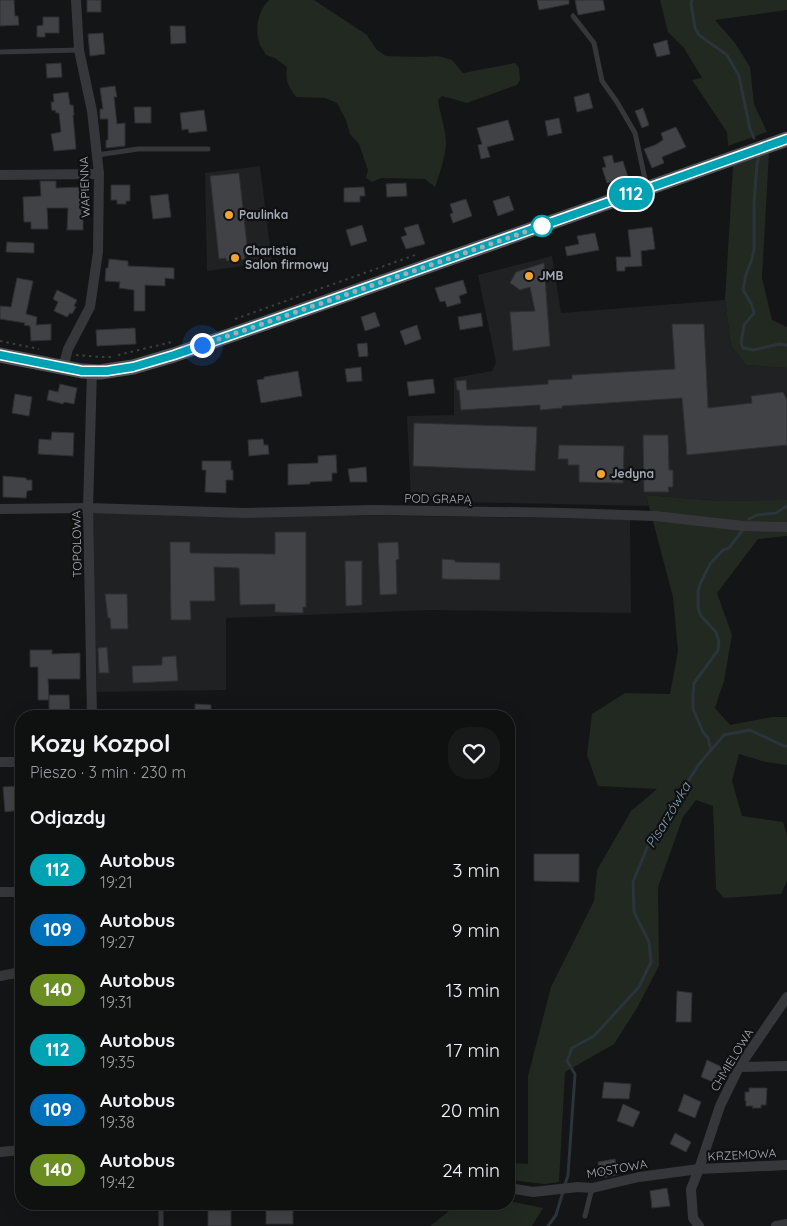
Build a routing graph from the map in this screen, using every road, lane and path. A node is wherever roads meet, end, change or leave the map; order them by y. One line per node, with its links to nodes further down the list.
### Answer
1 (76, 0): 3 (street, WAPIENNA)
2 (573, 16): 10 (lane)
3 (78, 50): 4 (lane); 7 (street, WAPIENNA)
4 (0, 52)
5 (787, 139): 10 (main road)
6 (208, 149): 7 (lane)
7 (97, 156): 8 (street, WAPIENNA)
8 (99, 174): 9 (street); 17 (street, WAPIENNA)
9 (0, 175)
10 (648, 188): 18 (main road)
11 (423, 255): 12 (path)
12 (230, 321)
13 (0, 341): 15 (path)
14 (174, 341): 17 (path)
15 (38, 348)
16 (0, 355): 17 (main road)
17 (65, 361): 18 (main road)
18 (92, 372): 19 (street, TOPOLOWA)
19 (88, 508): 20 (street, POD GRAPĄ); 21 (street, POD GRAPĄ); 22 (street, TOPOLOWA)
20 (0, 509)
21 (787, 527)
22 (92, 710)
23 (0, 762): 24 (street)
24 (15, 762)
25 (0, 892): 26 (street)
26 (15, 892)
27 (15, 973): 28 (street)
28 (0, 976)
29 (787, 997): 31 (street, CHMIELOWA)
30 (787, 1066): 31 (street)
31 (739, 1068): 35 (street, CHMIELOWA)
32 (15, 1151): 33 (street)
33 (0, 1152)
34 (787, 1165): 35 (street, KRZEMOWA)
35 (699, 1169): 36 (street, MOSTOWA); 42 (street, CHMIELOWA)
36 (592, 1188): 37 (street, MOSTOWA); 39 (lane)
37 (515, 1189)
38 (161, 1210): 41 (lane)
39 (585, 1216)
40 (787, 1224): 43 (street)
41 (162, 1226)
42 (699, 1226)
43 (776, 1226)

